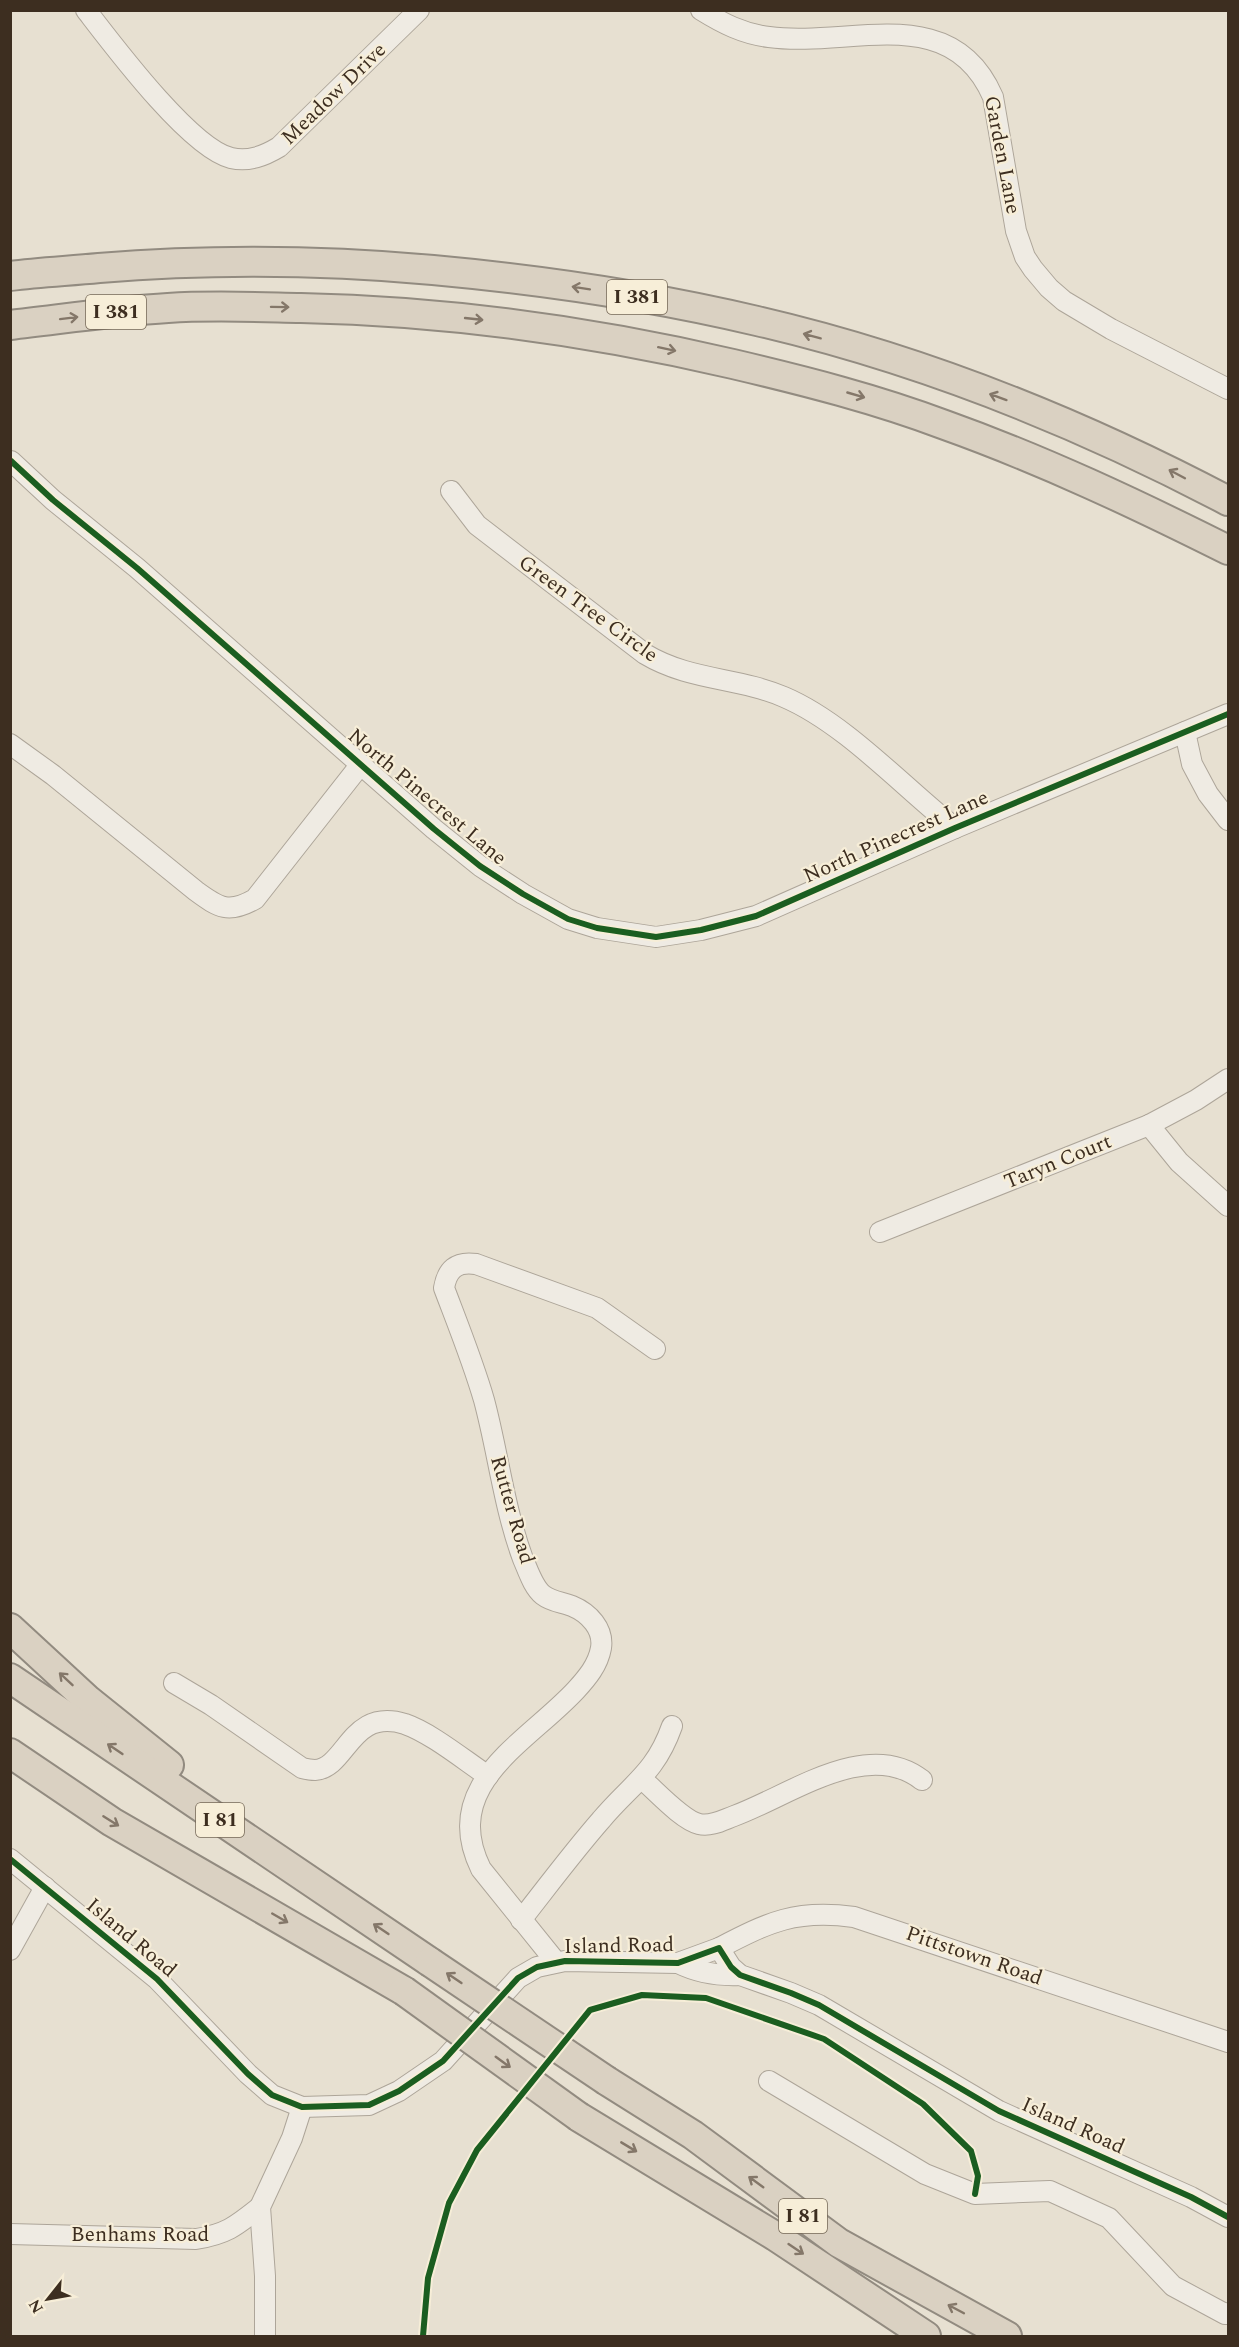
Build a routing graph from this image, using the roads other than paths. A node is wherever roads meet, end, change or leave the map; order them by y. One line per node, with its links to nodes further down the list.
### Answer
1 (86, 10): 2 (street, Meadow Drive)
2 (419, 10)
3 (701, 10): 6 (street, Garden Lane)
4 (10, 276): 9 (highway, I 381, one-way to 4)
5 (10, 325): 10 (highway, I 381, one-way to 10)
6 (1228, 388)
7 (11, 461): 14 (street, North Pinecrest Lane)
8 (451, 492): 16 (street, Green Tree Circle)
9 (1228, 501)
10 (1228, 550)
11 (1228, 714): 12 (street, North Pinecrest Lane)
12 (1185, 732): 15 (street); 16 (street, North Pinecrest Lane)
13 (10, 744): 14 (street)
14 (361, 764): 16 (street, North Pinecrest Lane)
15 (1228, 820)
16 (955, 828)
17 (1228, 1079): 18 (street, Taryn Court)
18 (1149, 1125): 19 (street); 20 (street, Taryn Court)
19 (1228, 1206)
20 (880, 1232)
21 (655, 1349): 27 (street, Rutter Road)
22 (10, 1628): 31 (highway, one-way to 22)
23 (10, 1678): 31 (highway, I 81, one-way to 23)
24 (174, 1683): 27 (street)
25 (672, 1726): 28 (street)
26 (10, 1753): 47 (highway, I 81, one-way to 47, bridge)
27 (488, 1776): 33 (street, Rutter Road)
28 (642, 1779): 29 (street); 33 (street)
29 (922, 1780)
30 (10, 1859): 32 (street, Island Road)
31 (305, 1877): 48 (highway, I 81, one-way to 31, bridge)
32 (45, 1887): 35 (street); 41 (street, Island Road)
33 (521, 1920): 36 (street, Rutter Road)
34 (719, 1948): 37 (street, Island Road); 38 (street); 39 (street, Pittstown Road)
35 (10, 1950)
36 (556, 1962): 37 (street, Island Road); 41 (street, Island Road)
37 (678, 1963): 38 (street)
38 (740, 1975): 43 (street, Island Road)
39 (1228, 2042)
40 (769, 2080): 45 (street)
41 (302, 2107): 42 (street)
42 (260, 2207): 44 (street, Benhams Road); 46 (street)
43 (1228, 2217)
44 (10, 2234)
45 (1228, 2313)
46 (265, 2337)
47 (926, 2337)
48 (1007, 2337)

